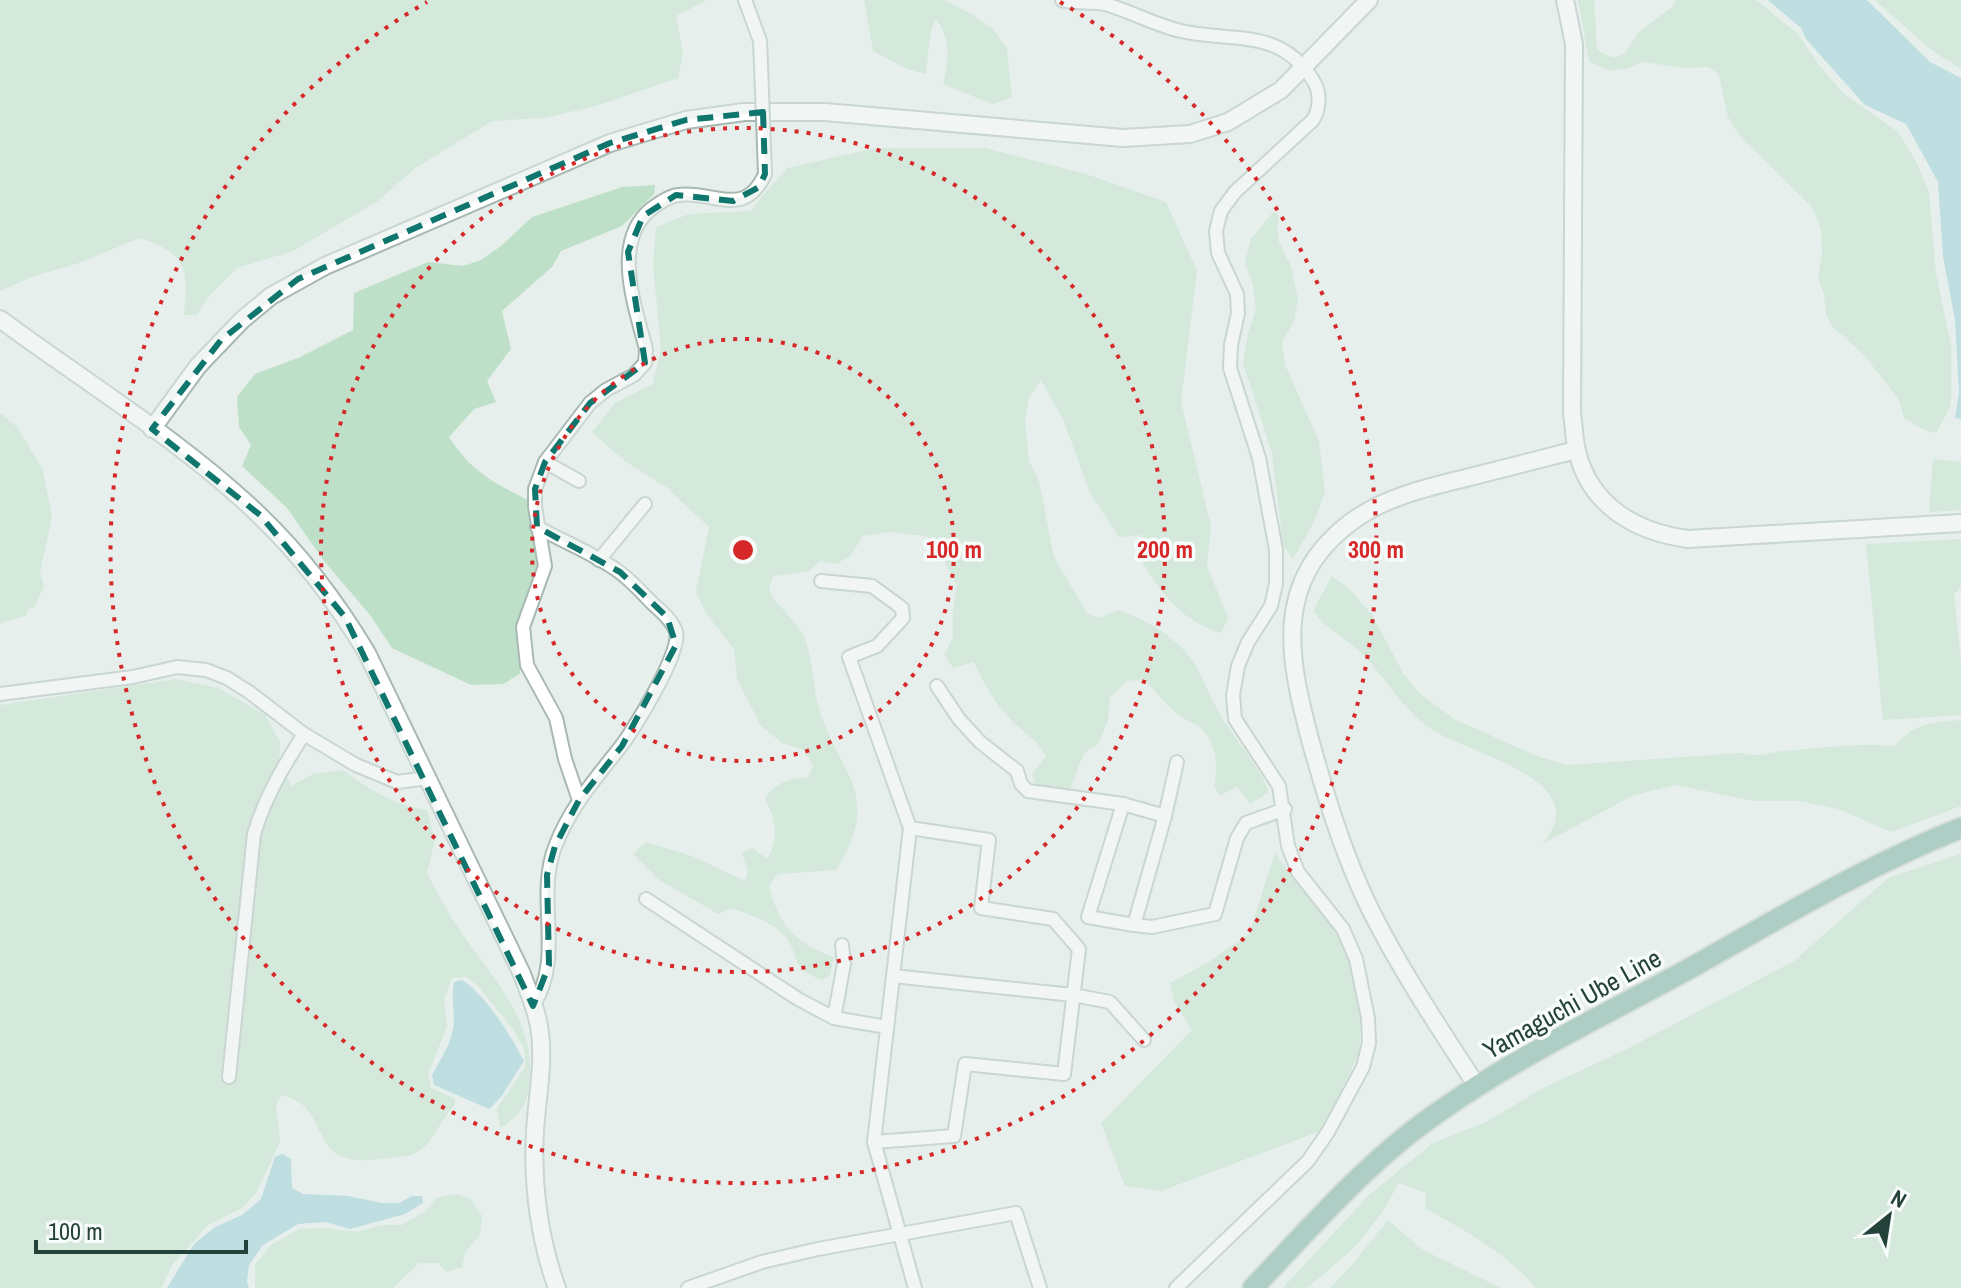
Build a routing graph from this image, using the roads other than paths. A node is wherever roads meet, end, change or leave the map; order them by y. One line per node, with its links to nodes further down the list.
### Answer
1 (745, 0): 9 (street, bridge)
2 (1062, 0): 5 (street)
3 (1369, 0): 5 (street)
4 (1565, 0): 8 (street)
5 (1305, 67): 7 (street); 23 (street)
6 (0, 319): 7 (street)
7 (152, 429): 20 (street)
8 (1576, 450): 12 (street); 37 (street)
9 (545, 462): 10 (street); 13 (street)
10 (579, 481)
11 (645, 504): 14 (street)
12 (1961, 523)
13 (537, 527): 14 (street); 21 (street)
14 (599, 560): 21 (street)
15 (821, 581): 25 (street)
16 (937, 686): 22 (street)
17 (0, 694): 18 (street)
18 (304, 734): 20 (street); 36 (street)
19 (1177, 762): 24 (street)
20 (428, 778): 32 (street)
21 (579, 800): 32 (street)
22 (1123, 804): 24 (street); 28 (street)
23 (1285, 809): 28 (street); 44 (street)
24 (1165, 816): 28 (street)
25 (910, 828): 30 (street); 31 (street)
26 (1961, 828): 37 (main road, Yamaguchi Ube Line)
27 (646, 899): 33 (street)
28 (1134, 925)
29 (842, 945): 33 (street)
30 (893, 976): 31 (street); 34 (street)
31 (1073, 995): 35 (street); 38 (street)
32 (533, 1006): 40 (street)
33 (834, 1018): 34 (street)
34 (887, 1027): 38 (street)
35 (1144, 1040)
36 (229, 1077)
37 (1477, 1086): 45 (main road, Yamaguchi Ube Line)
38 (874, 1142): 39 (street)
39 (898, 1234): 41 (street); 42 (street); 43 (street)
40 (557, 1288)
41 (688, 1288)
42 (915, 1288)
43 (1040, 1288)
44 (1176, 1288)
45 (1253, 1288)

